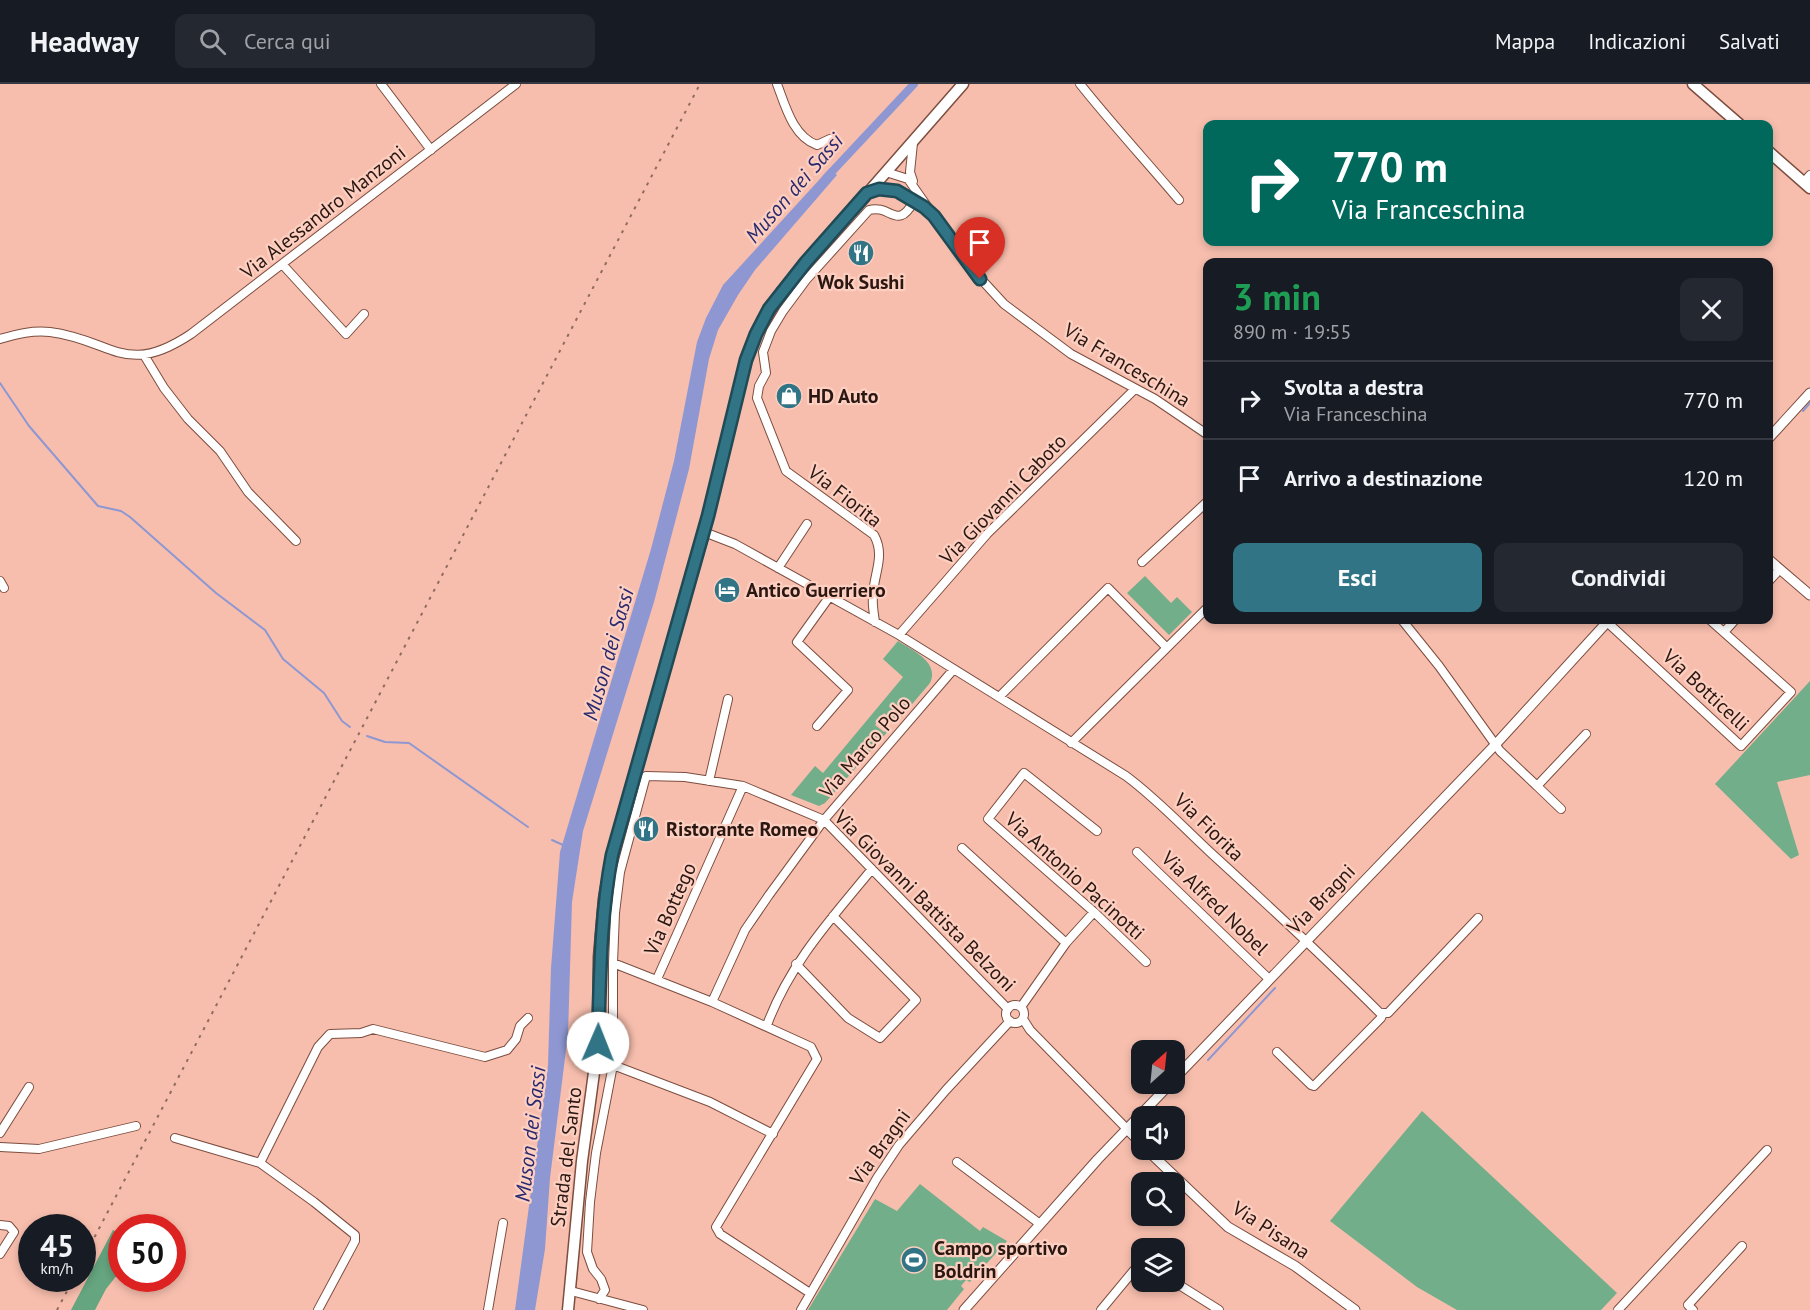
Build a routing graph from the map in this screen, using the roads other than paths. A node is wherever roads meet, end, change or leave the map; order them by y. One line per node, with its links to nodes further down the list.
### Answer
1 (381, 84): 10 (street)
2 (516, 84): 10 (street, Via Alessandro Manzoni)
3 (777, 84): 8 (street)
4 (963, 84): 9 (main road, Strada del Santo)
5 (1080, 84): 17 (street)
6 (1694, 84): 7 (main road)
7 (1734, 120)
8 (831, 138)
9 (913, 140): 12 (main road, Strada del Santo); 14 (street, Via Franceschina)
10 (430, 150): 20 (street, Via Alessandro Manzoni)
11 (1773, 155): 13 (main road)
12 (886, 171): 14 (street, Via Franceschina); 15 (street); 16 (main road, Strada del Santo)
13 (1808, 182)
14 (915, 188): 19 (street, Via Franceschina)
15 (897, 191): 16 (street); 18 (street, Via Franceschina)
16 (867, 193): 30 (main road, Strada del Santo)
17 (1179, 200)
18 (914, 201): 19 (street, Via Franceschina); 40 (street, Via Fiorita)
19 (934, 216): 24 (street, Via Franceschina)
20 (282, 264): 21 (street); 23 (street, Via Alessandro Manzoni)
21 (364, 314)
22 (0, 339): 23 (street, Via Alessandro Manzoni)
23 (144, 355): 31 (street)
24 (1135, 389): 26 (street, Via Franceschina); 47 (street, Via Giovanni Caboto)
25 (1810, 393): 27 (street)
26 (1203, 432)
27 (1773, 434)
28 (1203, 506): 32 (street)
29 (807, 524): 34 (street)
30 (704, 532): 34 (street, Via Fiorita); 60 (main road, Strada del Santo)
31 (296, 542)
32 (1142, 562)
33 (1773, 563): 35 (street)
34 (778, 568): 38 (street, Via Fiorita)
35 (1780, 569): 36 (street); 37 (street)
36 (1773, 577)
37 (1810, 595)
38 (830, 596): 40 (street, Via Fiorita); 52 (street)
39 (1203, 612): 48 (street)
40 (875, 622): 47 (street, Via Fiorita)
41 (1405, 624): 55 (street)
42 (1604, 624): 55 (street, Via Bragni)
43 (1612, 624): 46 (street, Via Botticelli)
44 (1715, 624): 46 (street, Via Botticelli)
45 (1731, 624): 46 (street)
46 (1724, 632)
47 (898, 635): 49 (street, Via Fiorita)
48 (1166, 647): 50 (street); 54 (street)
49 (953, 670): 50 (street, Via Fiorita); 62 (street, Via Marco Polo)
50 (999, 697): 54 (street, Via Fiorita)
51 (728, 699): 57 (street)
52 (817, 726)
53 (1586, 734): 59 (street)
54 (1071, 743): 70 (street, Via Fiorita)
55 (1495, 744): 59 (street); 70 (street, Via Bragni)
56 (646, 776): 57 (street, Via Giovanni Battista Belzoni); 60 (street, Strada del Santo)
57 (709, 781): 58 (street, Via Giovanni Battista Belzoni)
58 (743, 786): 62 (street, Via Giovanni Battista Belzoni); 75 (street, Via Bottego)
59 (1537, 786): 61 (street)
60 (634, 797): 73 (street, Strada del Santo); 80 (main road, Strada del Santo)
61 (1560, 809)
62 (824, 820): 66 (street, Via Giovanni Battista Belzoni); 77 (street, Via Marco Polo)
63 (1097, 831): 67 (street, Via Antonio Pacinotti)
64 (962, 848): 71 (street)
65 (1137, 852): 76 (street, Via Alfred Nobel)
66 (872, 869): 68 (street); 79 (street, Via Giovanni Battista Belzoni)
67 (1094, 912): 71 (street); 72 (street, Via Antonio Pacinotti)
68 (833, 916): 74 (street); 74 (street)
69 (1478, 918): 82 (street)
70 (1307, 940): 76 (street, Via Bragni); 82 (street, Via Fiorita)
71 (1066, 943): 78 (street)
72 (1146, 962)
73 (613, 963): 75 (street); 81 (street, Strada del Santo)
74 (796, 964): 86 (street)
75 (657, 979): 77 (street)
76 (1269, 979): 89 (street, Via Bragni)
77 (712, 1002): 86 (street)
78 (1021, 1007): 79 (street); 84 (street)
79 (1008, 1009): 85 (street)
80 (599, 1011): 81 (street); 92 (main road, Strada del Santo)
81 (613, 1011): 88 (street, Strada del Santo)
82 (1383, 1013): 87 (street)
83 (528, 1018): 104 (street)
84 (1023, 1019): 85 (street); 95 (street)
85 (1010, 1021): 113 (street, Via Bragni)
86 (767, 1025): 98 (street)
87 (1277, 1052)
88 (612, 1065): 93 (street, Strada del Santo); 98 (street)
89 (1185, 1067)
90 (30, 1087): 96 (street)
91 (1160, 1094): 95 (street)
92 (591, 1096): 93 (street); 112 (main road, Strada del Santo)
93 (606, 1098): 114 (street, Strada del Santo)
94 (136, 1126): 100 (street)
95 (1126, 1128): 97 (street); 106 (street)
96 (0, 1133)
97 (1131, 1133)
98 (773, 1134): 113 (street)
99 (175, 1138): 104 (street)
100 (0, 1148)
101 (1767, 1150): 124 (street)
102 (1158, 1160): 123 (street, Via Pisana)
103 (957, 1162): 106 (street)
104 (260, 1163): 115 (street)
105 (503, 1223): 116 (street)
106 (1040, 1224): 120 (street)
107 (0, 1225): 109 (street)
108 (1742, 1246): 125 (street)
109 (0, 1254)
110 (1131, 1274): 121 (street)
111 (1185, 1289): 122 (street)
112 (571, 1292): 114 (street); 117 (main road, Strada del Santo)
113 (810, 1293): 119 (street, Via Bragni)
114 (598, 1299): 118 (street)
115 (318, 1310)
116 (488, 1310)
117 (568, 1310)
118 (642, 1310)
119 (801, 1310)
120 (964, 1310)
121 (1101, 1310)
122 (1219, 1310)
123 (1355, 1310)
124 (1618, 1310)
125 (1693, 1310)

